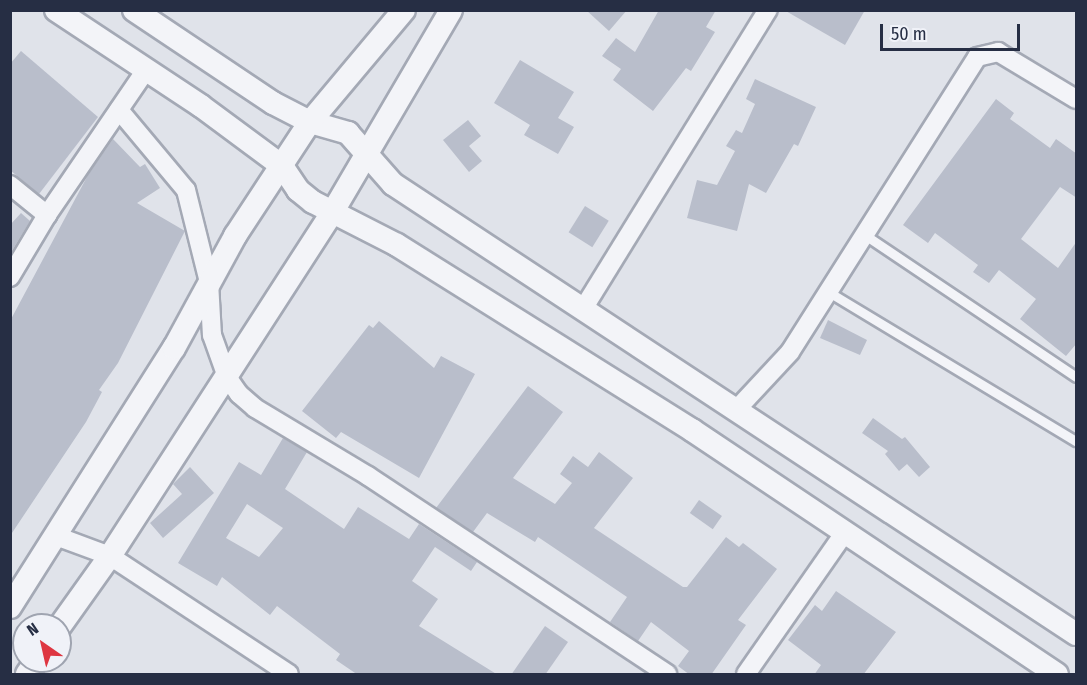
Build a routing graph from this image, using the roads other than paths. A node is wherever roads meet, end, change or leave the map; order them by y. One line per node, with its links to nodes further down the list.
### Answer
1 (56, 10): 6 (street)
2 (134, 10): 9 (street)
3 (404, 10): 9 (street)
4 (451, 10): 10 (street)
5 (768, 10): 19 (street)
6 (146, 70): 8 (street); 11 (street)
7 (1077, 99): 15 (street)
8 (119, 110): 14 (street); 17 (street)
9 (310, 122): 10 (street); 11 (street)
10 (367, 152): 13 (street); 19 (street)
11 (282, 166): 13 (street); 17 (street)
12 (10, 185): 14 (street)
13 (332, 213): 20 (street); 24 (street)
14 (47, 215): 16 (street)
15 (862, 233): 18 (street); 21 (lane)
16 (10, 277)
17 (209, 282): 20 (street); 25 (street)
18 (827, 291): 22 (street); 23 (lane)
19 (584, 309): 22 (street)
20 (227, 377): 26 (street); 31 (street)
21 (1077, 377)
22 (736, 410): 29 (street)
23 (1077, 441)
24 (845, 532): 32 (street); 33 (street)
25 (56, 536): 26 (street); 27 (street)
26 (110, 556): 28 (street); 30 (street)
27 (12, 602)
28 (69, 613)
29 (1077, 634)
30 (289, 675)
31 (667, 675)
32 (746, 675)
33 (1057, 675)

